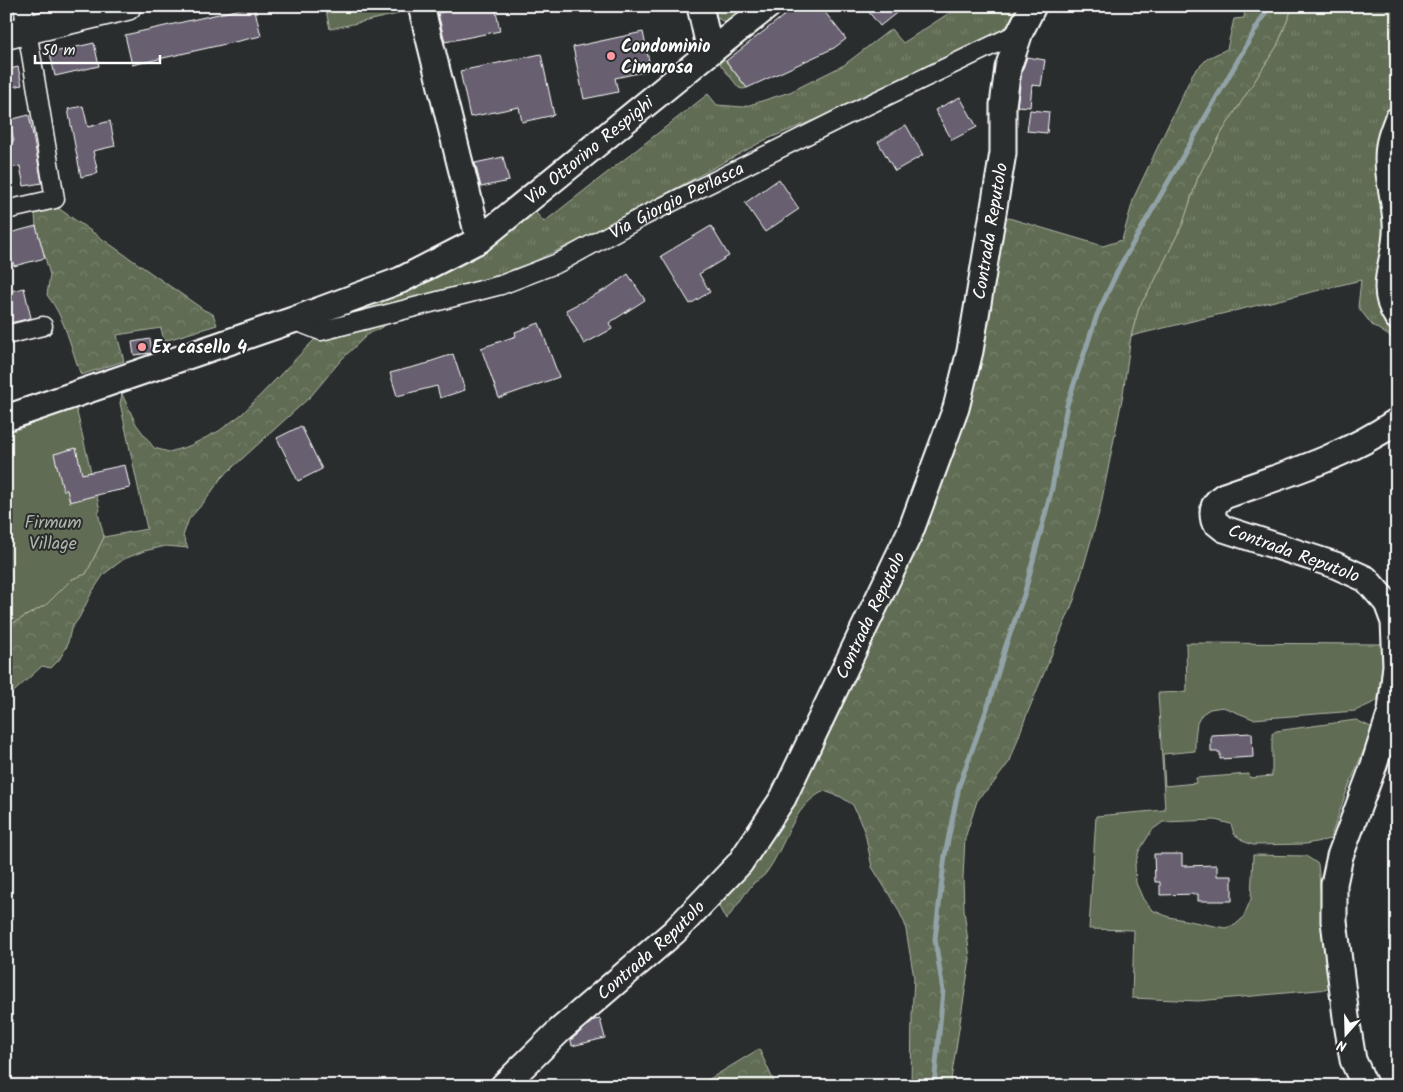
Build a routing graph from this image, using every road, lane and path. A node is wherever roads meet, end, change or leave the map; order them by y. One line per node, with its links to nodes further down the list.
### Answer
1 (127, 6): 6 (main road)
2 (421, 6): 11 (street)
3 (700, 6): 8 (street)
4 (768, 6): 8 (street, Via Ottorino Respighi)
5 (1033, 6): 7 (street)
6 (19, 24): 10 (street)
7 (1020, 32): 13 (street, Via Giorgio Perlasca); 18 (street, Contrada Reputolo)
8 (710, 51): 11 (street, Via Ottorino Respighi)
9 (1397, 120): 12 (street)
10 (6, 210)
11 (479, 240): 13 (street, Via Ottorino Respighi)
12 (1397, 317)
13 (293, 320): 16 (street, Via Ottorino Respighi)
14 (43, 326): 15 (street)
15 (6, 335)
16 (6, 418)
17 (1397, 422): 19 (street, Contrada Reputolo)
18 (503, 1086)
19 (1365, 1086)

